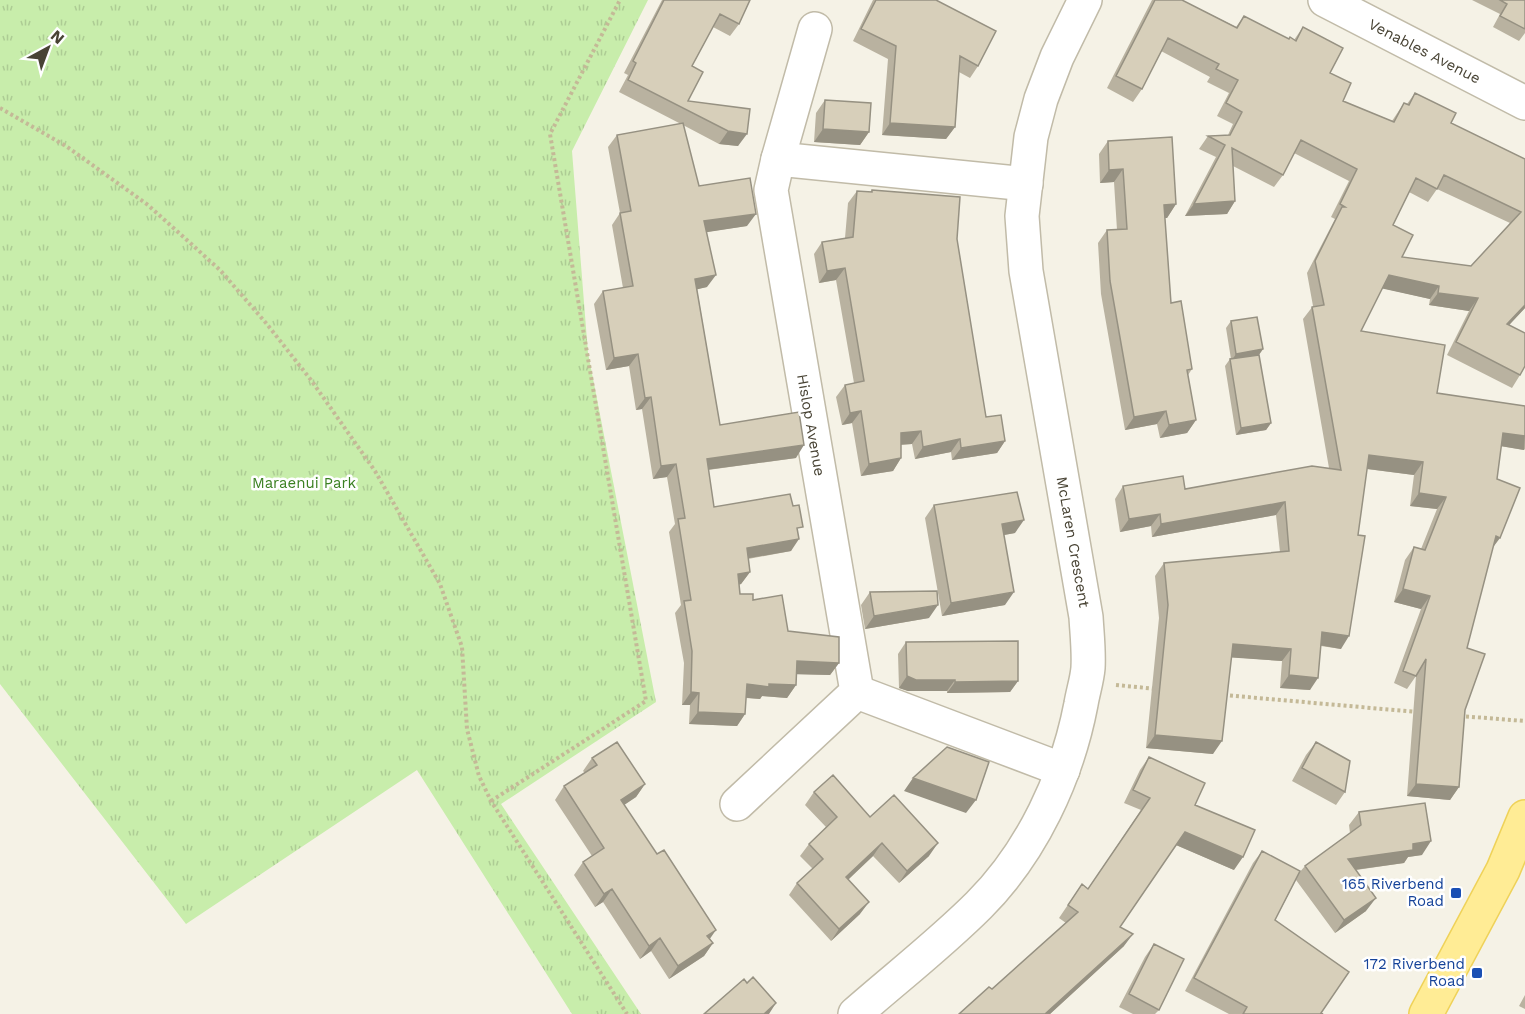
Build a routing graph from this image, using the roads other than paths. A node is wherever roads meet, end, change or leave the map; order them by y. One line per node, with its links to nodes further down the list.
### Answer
1 (1085, 0): 6 (street, McLaren Crescent)
2 (1325, 0): 4 (street, Venables Avenue)
3 (814, 29): 5 (street, Hislop Avenue)
4 (1525, 103)
5 (778, 159): 6 (street); 7 (street, Hislop Avenue)
6 (1026, 184): 8 (street, McLaren Crescent)
7 (856, 692): 8 (street); 9 (street)
8 (1063, 770): 11 (street, McLaren Crescent)
9 (737, 804)
10 (1525, 818): 12 (main road)
11 (855, 1014)
12 (1426, 1014)

